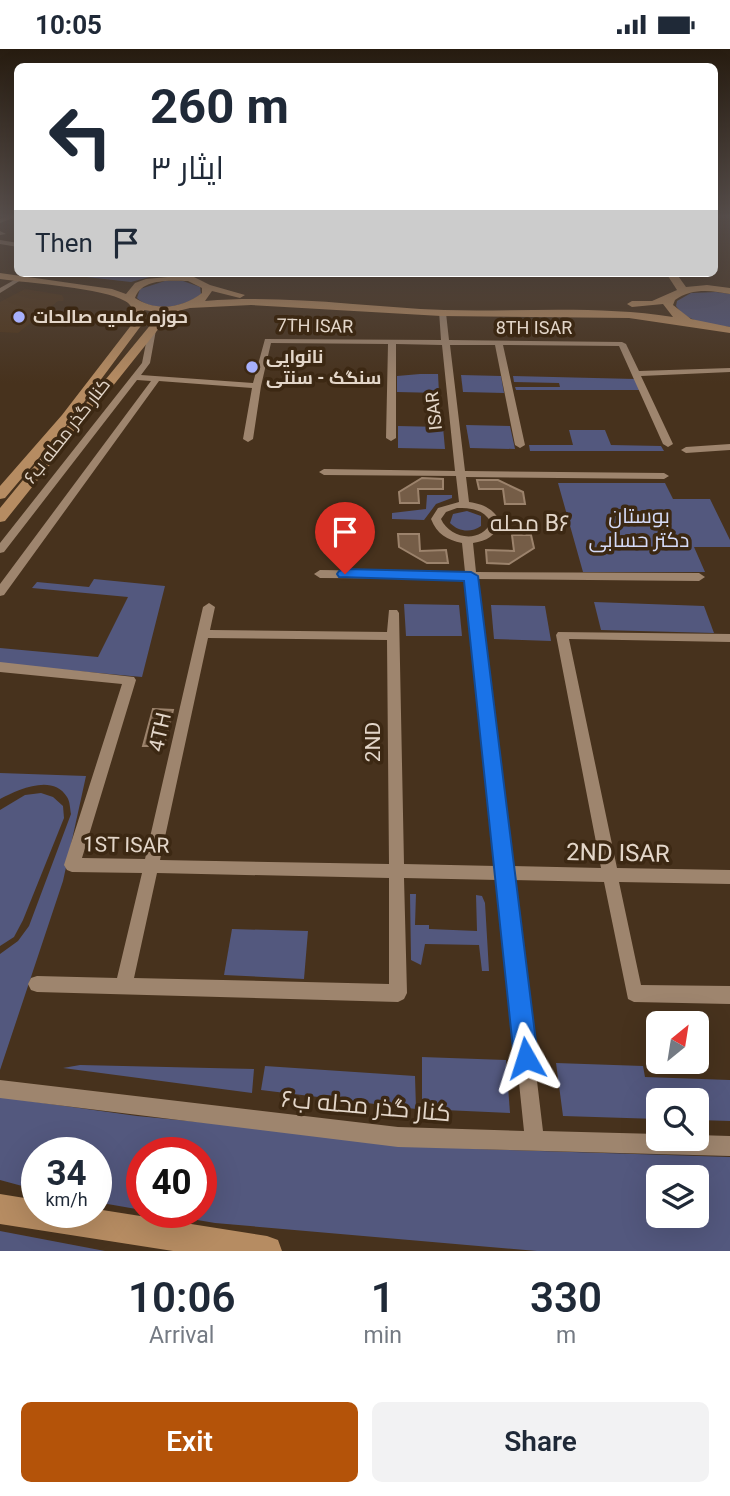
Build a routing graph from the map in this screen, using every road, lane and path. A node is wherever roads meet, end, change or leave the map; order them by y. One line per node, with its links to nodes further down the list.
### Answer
1 (16, 277): 13 (street)
2 (27, 277): 11 (main road)
3 (64, 277): 8 (main road)
4 (159, 277): 9 (main road)
5 (204, 277): 10 (main road)
6 (674, 277): 14 (main road)
7 (700, 277): 12 (main road)
8 (88, 280): 9 (main road); 11 (main road)
9 (152, 280): 10 (main road); 17 (main road)
10 (206, 286): 15 (main road); 18 (main road)
11 (78, 288): 17 (main road)
12 (727, 290): 14 (main road)
13 (0, 291)
14 (682, 292): 16 (main road)
15 (237, 299): 16 (main road); 18 (main road); 19 (main road)
16 (670, 299): 21 (main road)
17 (132, 300): 18 (main road); 20 (main road)
18 (183, 307): 22 (main road)
19 (442, 313): 21 (main road); 27 (street, ISAR)
20 (138, 323): 22 (main road); 45 (main road)
21 (691, 323): 23 (main road)
22 (154, 328): 32 (street, کنار گذر محله ب۶); 44 (main road)
23 (709, 328): 24 (main road); 25 (main road)
24 (730, 330)
25 (730, 337)
26 (392, 343): 27 (street, 7TH ISAR); 34 (street, 7TH ISAR); 35 (street)
27 (446, 344): 28 (street, 8TH ISAR); 42 (street, ISAR)
28 (499, 344): 29 (street, 8TH ISAR); 38 (street)
29 (622, 344): 31 (street)
30 (729, 371): 31 (street)
31 (637, 374): 37 (street)
32 (136, 377): 33 (street); 49 (street, کنار گذر محله ب۶)
33 (156, 379): 34 (street); 53 (street)
34 (257, 386): 36 (street)
35 (391, 438)
36 (248, 439)
37 (668, 444)
38 (520, 445)
39 (730, 447): 40 (street)
40 (686, 450)
41 (324, 473): 42 (street)
42 (461, 474): 43 (street); 46 (street, ISAR)
43 (664, 476)
44 (21, 492): 45 (main road); 47 (main road)
45 (2, 493)
46 (464, 504): 48 (street); 48 (street)
47 (0, 518)
48 (467, 540): 51 (street)
49 (0, 549)
50 (320, 573): 51 (street)
51 (471, 576): 52 (street); 62 (street)
52 (699, 577)
53 (0, 592)
54 (209, 607): 56 (street, 4TH)
55 (393, 613): 57 (street, 2ND)
56 (203, 634): 57 (street); 60 (street, 4TH)
57 (393, 636): 61 (street, 2ND)
58 (730, 638): 63 (street)
59 (0, 667): 60 (street, 1ST ISAR)
60 (151, 867): 61 (street, 1ST ISAR); 66 (street, 4TH)
61 (395, 872): 62 (street, 1ST ISAR); 66 (street, 2ND)
62 (505, 875): 63 (street, 2ND ISAR); 69 (street)
63 (612, 875): 64 (street, 2ND ISAR); 67 (street)
64 (730, 877)
65 (37, 984): 66 (street)
66 (124, 986)
67 (730, 995)
68 (0, 1089): 69 (street, کنار گذر محله ب۶)
69 (535, 1142): 70 (street, کنار گذر محله ب۶)
70 (730, 1146)
71 (0, 1209): 72 (main road)
72 (267, 1251)

